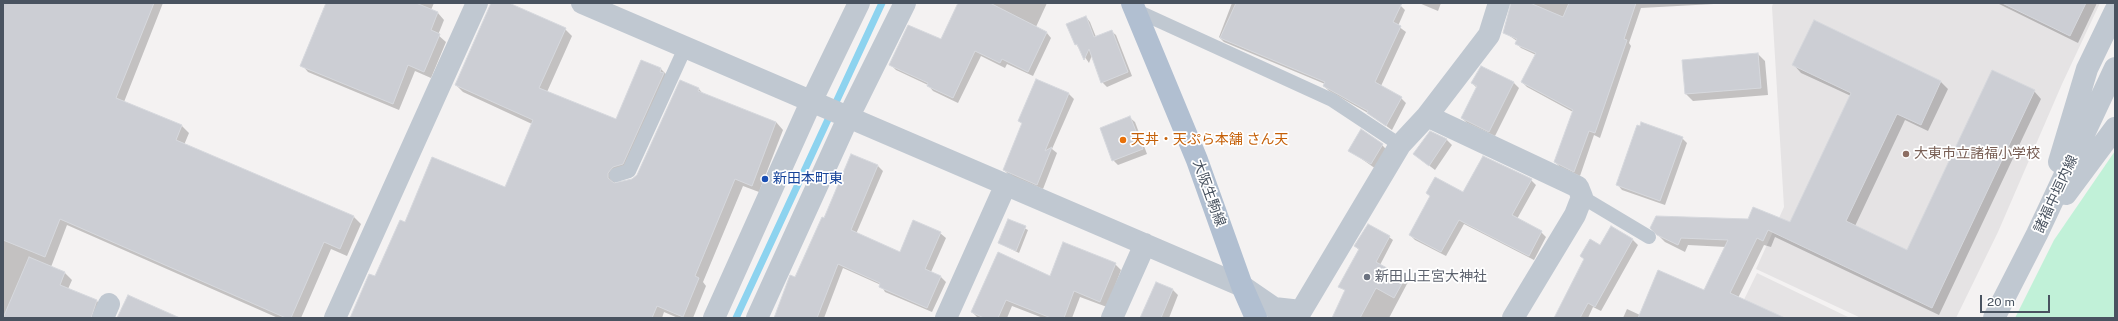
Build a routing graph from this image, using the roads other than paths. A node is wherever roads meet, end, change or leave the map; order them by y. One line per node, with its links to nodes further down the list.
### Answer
1 (476, 3): 21 (street)
2 (582, 3): 8 (street)
3 (859, 3): 10 (street)
4 (905, 3): 10 (street)
5 (1499, 3): 11 (street)
6 (1133, 7): 13 (lane); 20 (main road, 大阪生駒線)
7 (2115, 10): 17 (street)
8 (686, 48): 10 (street); 14 (lane)
9 (2115, 68): 17 (street, 諸福中垣内線)
10 (831, 109): 15 (street); 22 (street); 23 (street)
11 (1427, 116): 13 (street); 16 (street)
12 (2115, 128): 17 (street)
13 (1400, 145): 20 (street)
14 (616, 175)
15 (1006, 184): 19 (street); 24 (street)
16 (1582, 197): 18 (lane); 27 (street)
17 (2037, 234): 28 (street, 諸福中垣内線)
18 (1649, 237)
19 (1145, 244): 20 (street); 25 (street)
20 (1242, 286): 26 (main road, 大阪生駒線)
21 (335, 318)
22 (714, 318)
23 (757, 318)
24 (946, 318)
25 (1112, 318)
26 (1256, 318)
27 (1513, 318)
28 (1994, 318)

